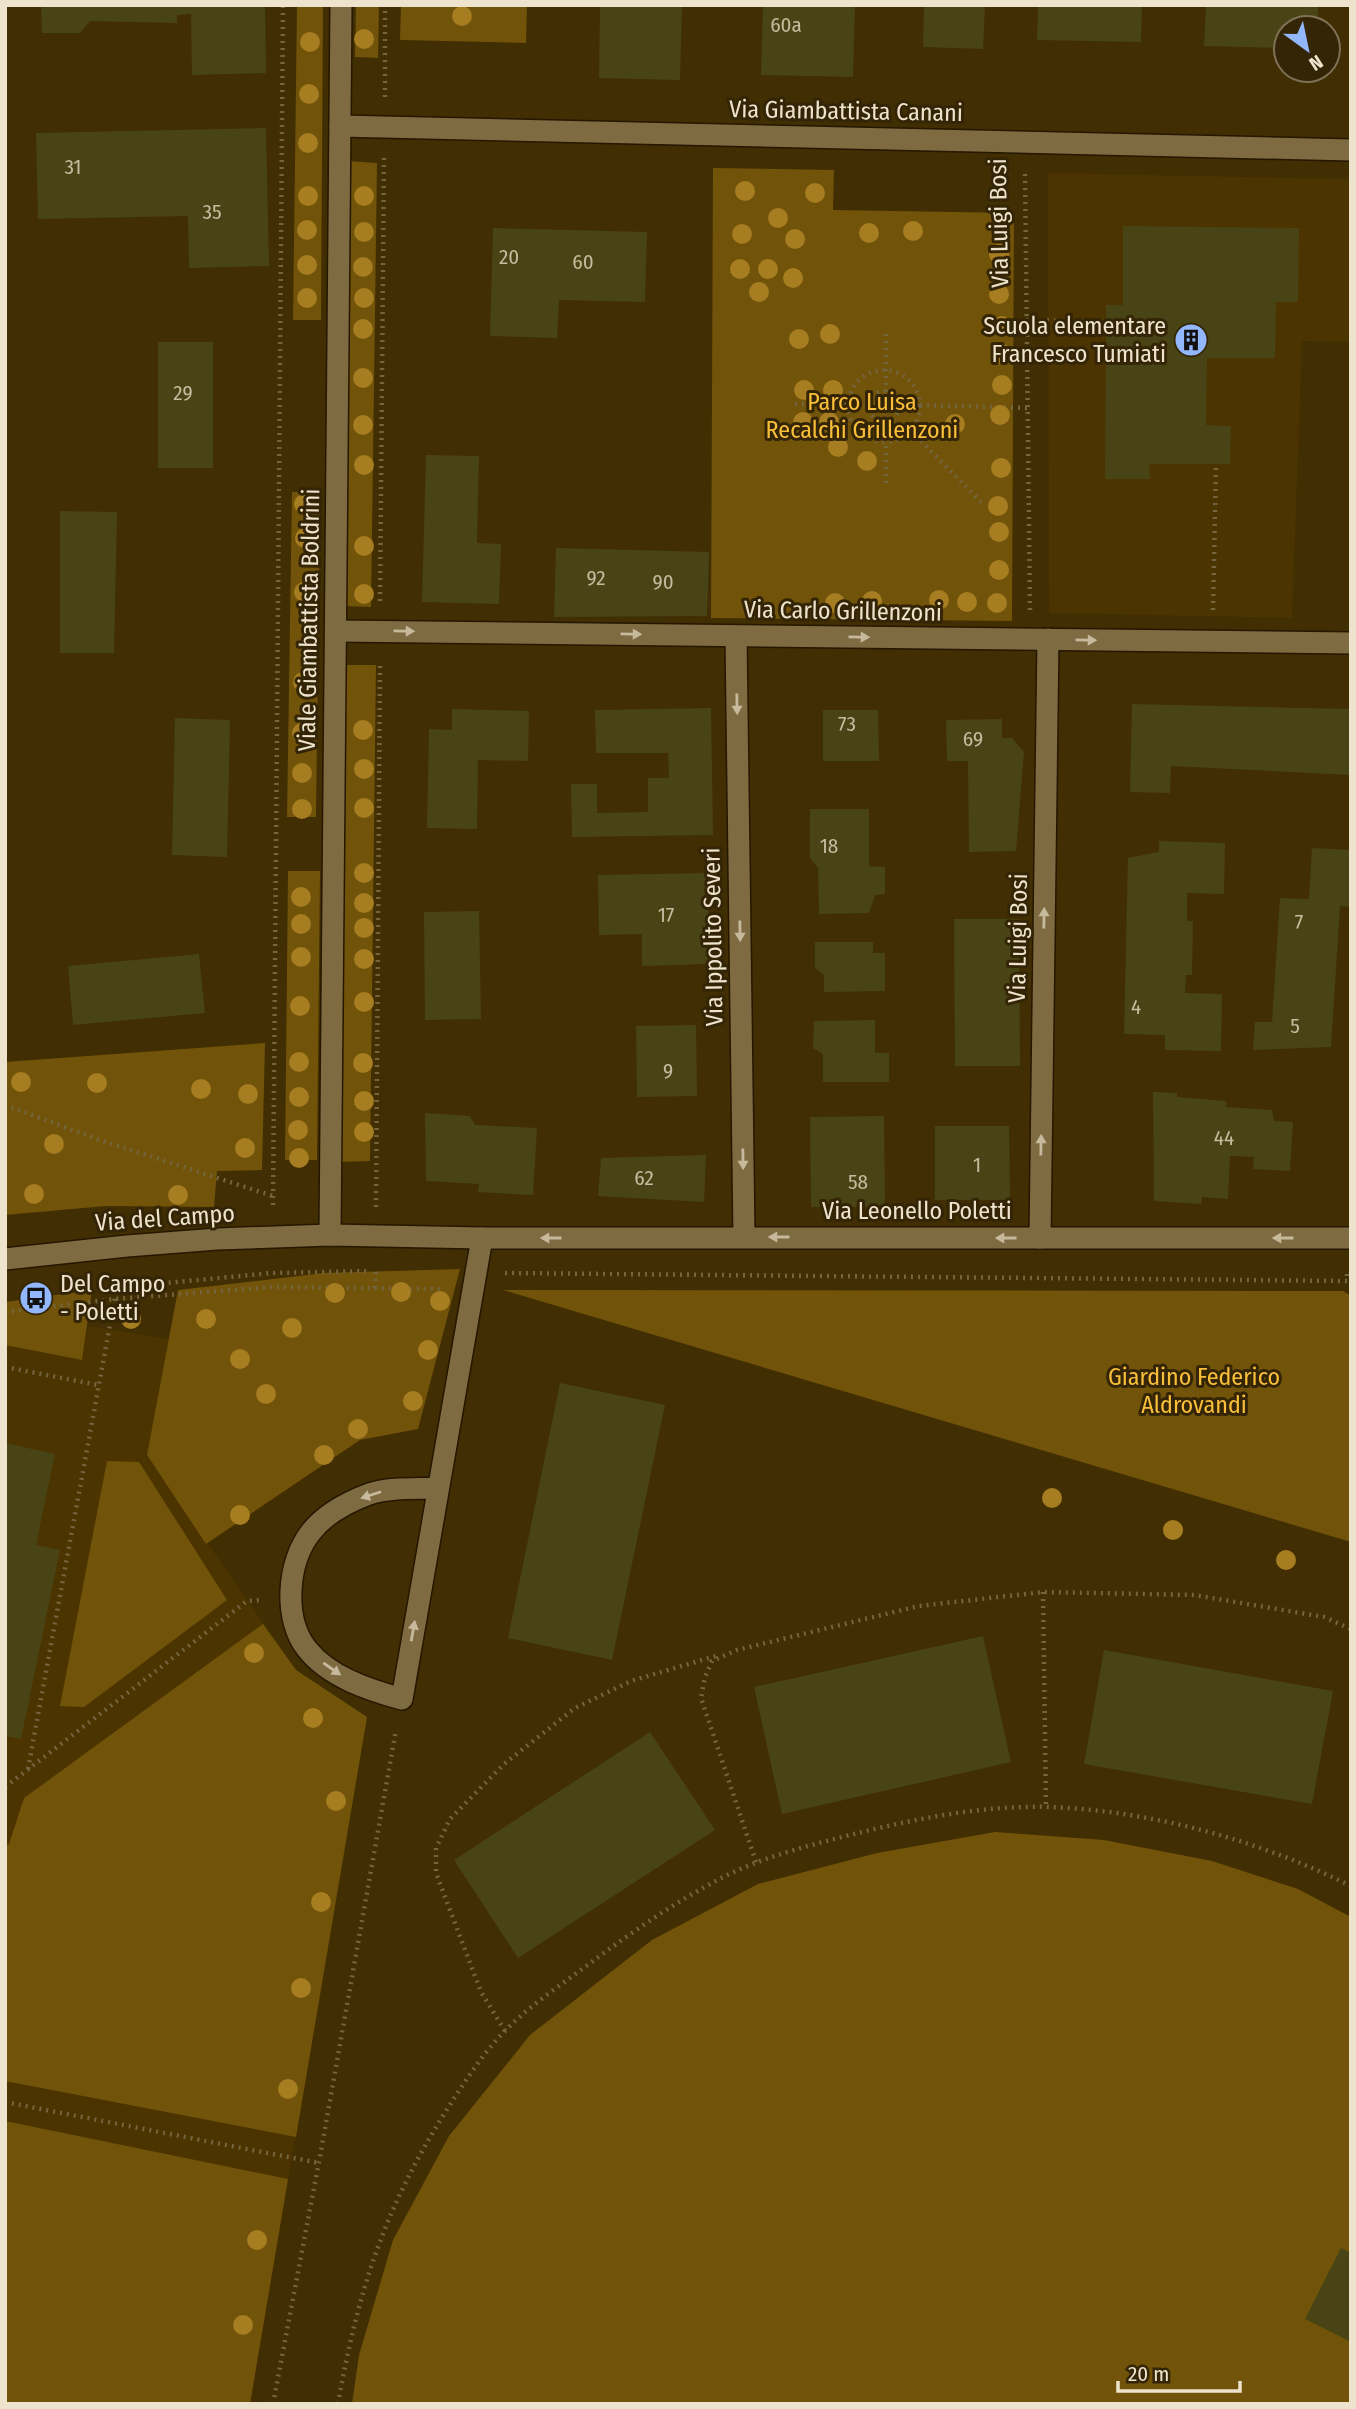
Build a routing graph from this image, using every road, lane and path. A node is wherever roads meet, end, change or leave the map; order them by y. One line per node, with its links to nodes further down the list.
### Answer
1 (283, 5): 27 (path)
2 (341, 5): 3 (street, Viale Giambattista Boldrini)
3 (340, 125): 4 (street, Via Giambattista Canani); 21 (street, Viale Giambattista Boldrini)
4 (1025, 142): 5 (street, Via Giambattista Canani); 6 (path, Via Luigi Bosi)
5 (1351, 150)
6 (1026, 320): 7 (path); 14 (path, Via Luigi Bosi)
7 (1106, 322)
8 (886, 332): 9 (path)
9 (886, 370): 10 (path); 12 (path); 13 (path)
10 (886, 391): 15 (path); 15 (path); 15 (path)
11 (795, 404): 12 (path)
12 (848, 404): 17 (path)
13 (920, 405): 14 (path); 16 (path)
14 (1027, 408): 23 (path, Via Luigi Bosi)
15 (885, 421): 17 (path)
16 (911, 431): 17 (path); 20 (path)
17 (886, 443): 19 (path)
18 (1216, 464): 24 (path)
19 (886, 483)
20 (984, 505)
21 (335, 631): 22 (street, Via Carlo Grillenzoni, one-way to 22); 28 (street, Viale Giambattista Boldrini)
22 (736, 636): 23 (street, Via Carlo Grillenzoni, one-way to 23); 30 (street, Via Ippolito Severi, one-way to 30)
23 (1039, 639): 24 (street, Via Carlo Grillenzoni, one-way to 24); 32 (street, Via Luigi Bosi, one-way to 23)
24 (1213, 642): 25 (street, Via Carlo Grillenzoni)
25 (1351, 643)
26 (5, 1105): 27 (path)
27 (274, 1196): 29 (path)
28 (330, 1235): 29 (street, Via del Campo); 31 (street, Via Leonello Poletti)
29 (273, 1237): 34 (street, Via del Campo)
30 (744, 1237): 31 (street, Via Leonello Poletti, one-way to 31); 32 (street, Via Leonello Poletti, one-way to 30)
31 (482, 1238): 36 (street)
32 (1040, 1238): 33 (street, Via Leonello Poletti, one-way to 32)
33 (1348, 1238): 37 (path)
34 (5, 1259)
35 (388, 1271): 38 (path)
36 (475, 1281): 37 (path); 40 (path); 44 (street)
37 (1349, 1282)
38 (117, 1287): 39 (path); 40 (path)
39 (93, 1290)
40 (115, 1299): 41 (path); 43 (path)
41 (5, 1312)
42 (5, 1367): 43 (path)
43 (97, 1385): 50 (path)
44 (438, 1488): 46 (street, one-way to 46); 49 (street, one-way to 44)
45 (1043, 1592): 47 (path); 48 (path); 52 (path)
46 (291, 1597): 49 (street, one-way to 49); 50 (path)
47 (1351, 1629)
48 (737, 1650): 53 (path); 55 (path)
49 (402, 1699): 57 (path)
50 (28, 1769): 51 (path)
51 (5, 1787)
52 (1046, 1807): 53 (path); 54 (path)
53 (756, 1862): 55 (path)
54 (1351, 1886)
55 (505, 2031): 59 (path)
56 (5, 2102): 57 (path)
57 (319, 2163): 58 (path)
58 (274, 2404)
59 (338, 2404)

